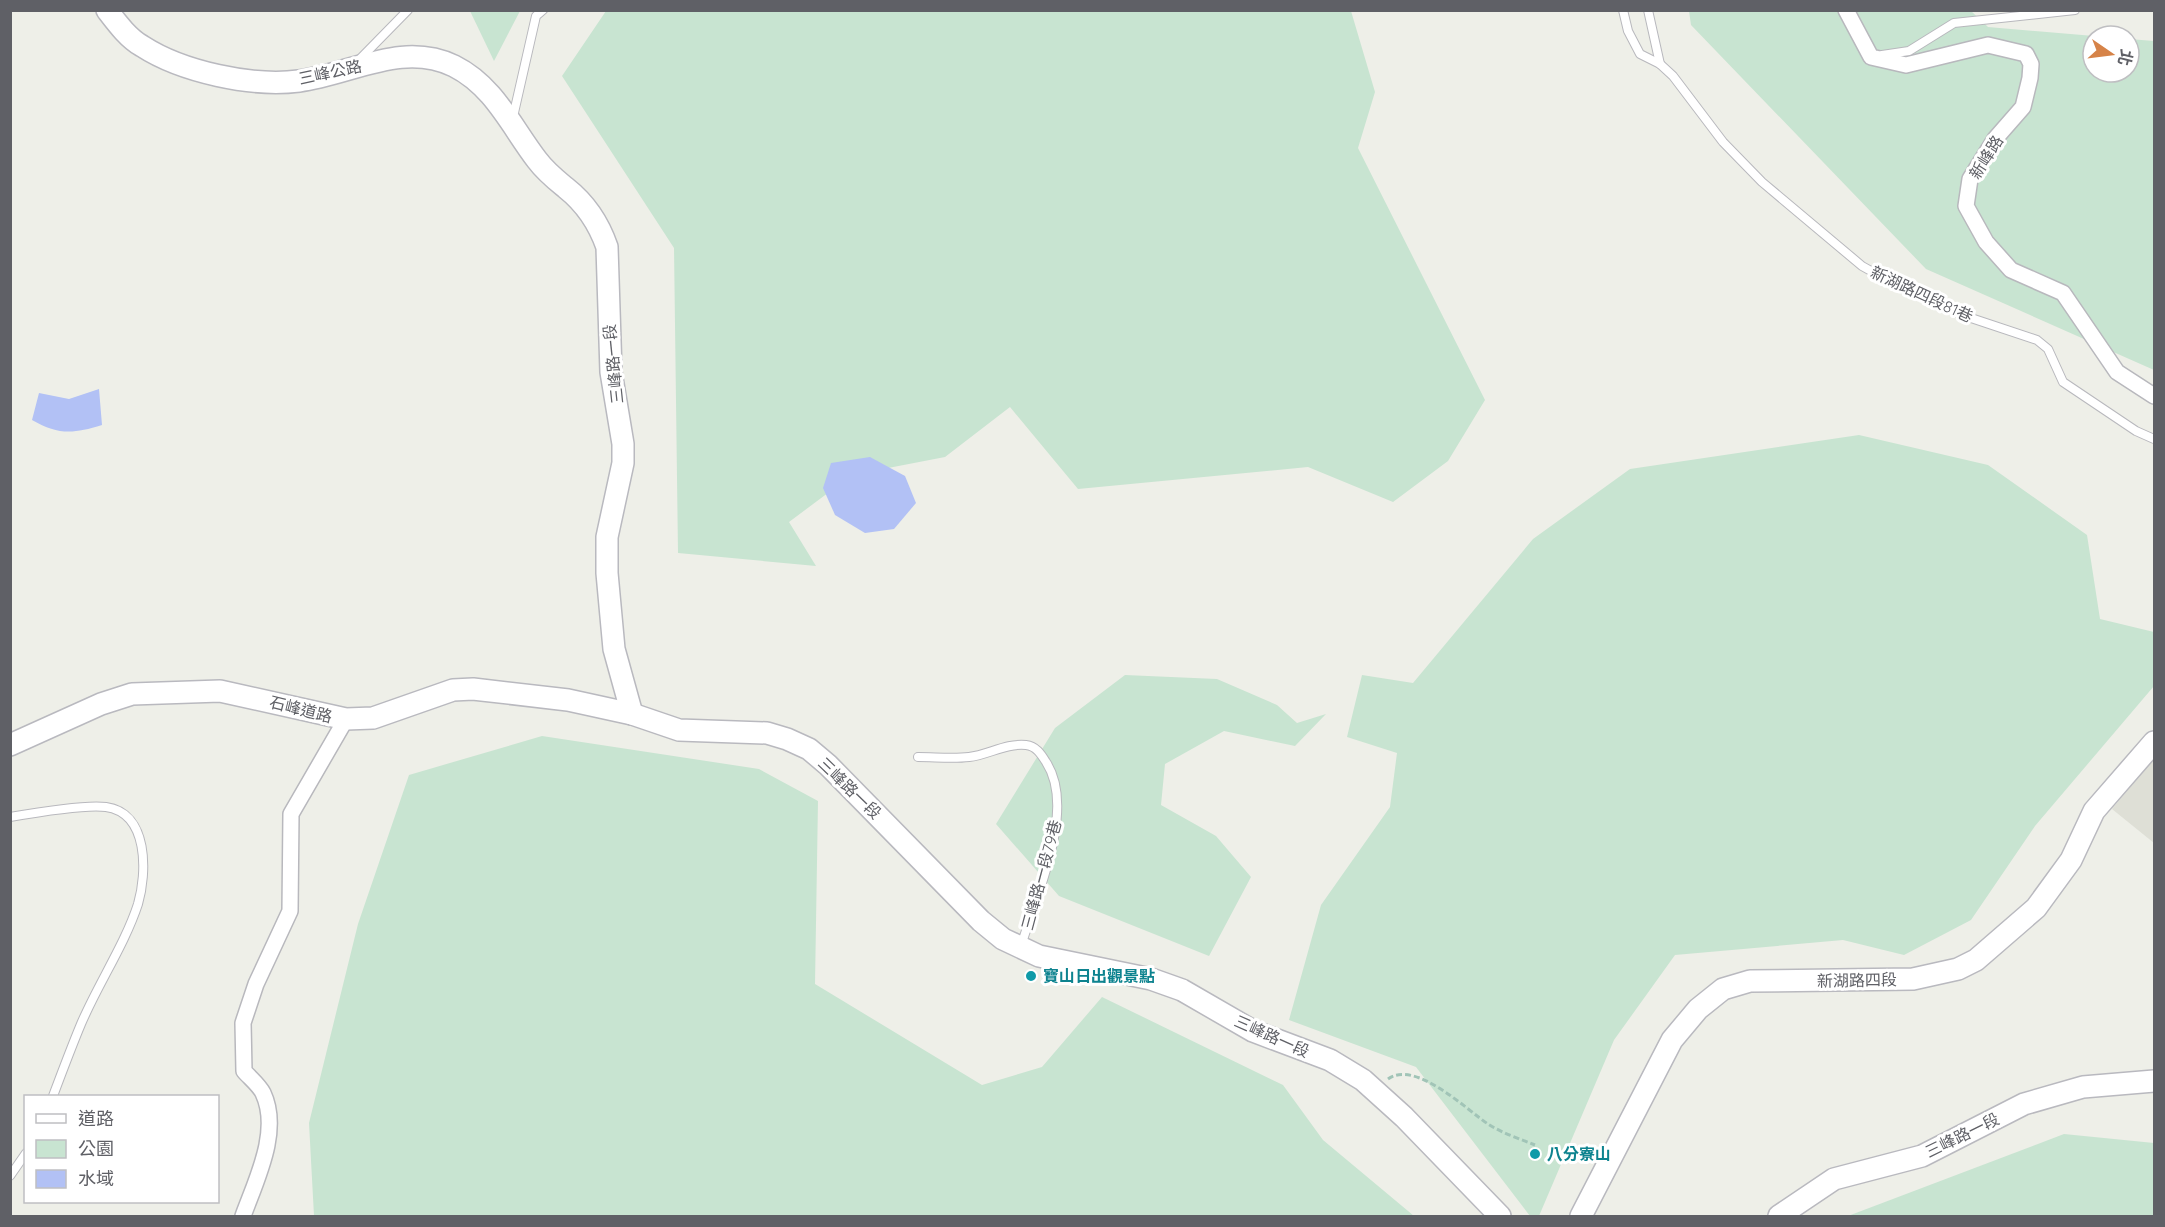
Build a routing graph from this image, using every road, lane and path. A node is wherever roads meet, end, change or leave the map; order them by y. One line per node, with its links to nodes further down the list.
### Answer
1 (107, 10): 10 (street, 三峰公路)
2 (408, 10): 10 (lane)
3 (543, 10): 11 (lane)
4 (1623, 10): 9 (lane, 新湖路四段81巷)
5 (1648, 10): 9 (lane)
6 (1846, 10): 8 (street)
7 (2075, 10): 8 (lane)
8 (1871, 57): 12 (street, 新峰路)
9 (1660, 64): 13 (lane, 新湖路四段81巷)
10 (350, 69): 11 (street, 三峰公路)
11 (512, 122): 14 (street, 三峰路一段)
12 (2154, 396)
13 (2154, 439)
14 (632, 714): 15 (street, 石峰道路); 20 (street, 三峰路一段)
15 (346, 719): 17 (street, 石峰道路); 27 (street)
16 (2154, 742): 29 (street, 新湖路四段)
17 (10, 745)
18 (918, 757): 20 (lane, 三峰路一段79巷)
19 (10, 817): 23 (lane)
20 (1020, 947): 22 (street, 三峰路一段)
21 (2154, 1081): 30 (street, 三峰路一段)
22 (1376, 1091): 24 (path); 28 (street, 三峰路一段)
23 (53, 1095)
24 (1535, 1145)
25 (24, 1156): 26 (lane)
26 (10, 1176)
27 (243, 1216)
28 (1500, 1216)
29 (1581, 1216)
30 (1779, 1216)

